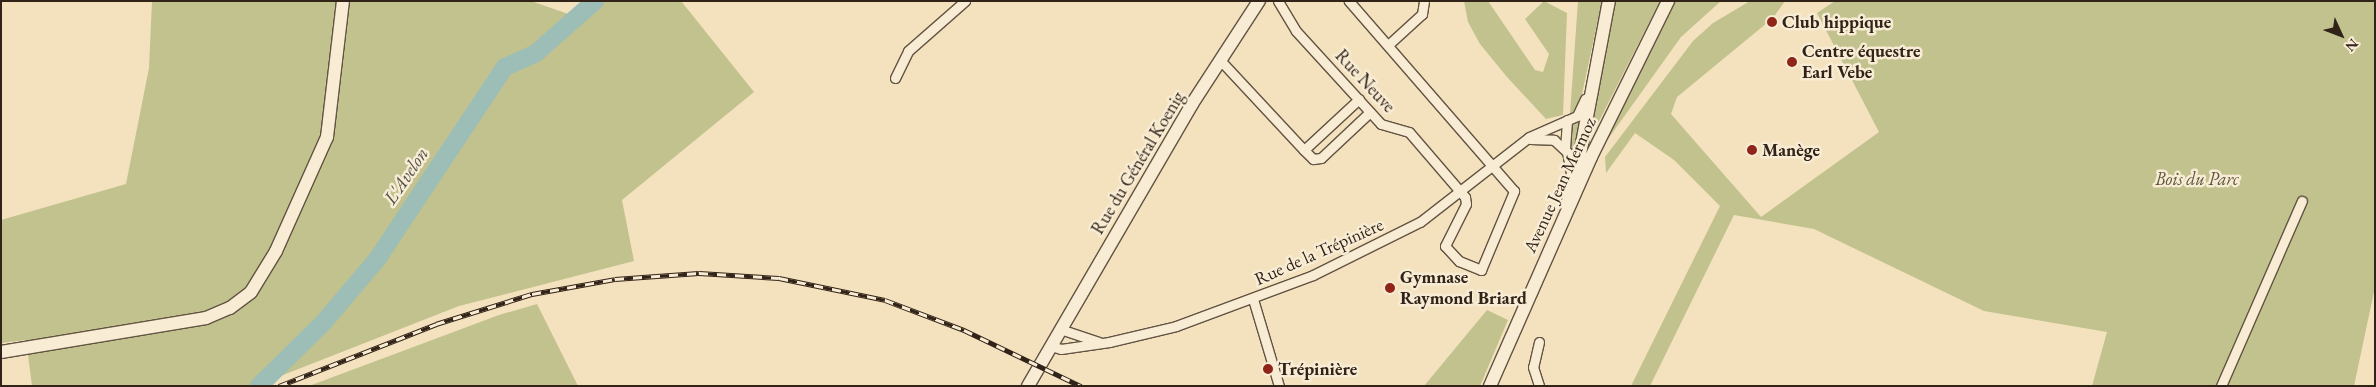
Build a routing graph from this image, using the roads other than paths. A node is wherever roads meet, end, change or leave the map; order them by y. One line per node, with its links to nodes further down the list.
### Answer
1 (343, 1): 27 (main road)
2 (965, 1): 12 (street)
3 (1259, 1): 10 (main road, Rue du Général Koenig)
4 (1278, 1): 13 (street, Rue Neuve)
5 (1349, 1): 9 (street)
6 (1424, 1): 9 (street)
7 (1609, 1): 11 (main road)
8 (1665, 5): 23 (main road, Avenue Jean Mermoz)
9 (1388, 45): 19 (street)
10 (1220, 60): 18 (street); 25 (main road, Rue du Général Koenig)
11 (1599, 61): 15 (street, Rue de la Trépinière); 22 (main road)
12 (895, 78)
13 (1359, 99): 14 (street, Rue Neuve); 18 (street)
14 (1370, 112): 18 (street); 20 (street, Rue Neuve)
15 (1567, 120): 16 (street, Rue de la Trépinière); 17 (street)
16 (1523, 141): 17 (street); 19 (street, Rue de la Trépinière)
17 (1565, 149): 22 (street)
18 (1304, 150)
19 (1494, 164): 20 (street, Rue de la Trépinière); 20 (street)
20 (1460, 191): 24 (street, Rue de la Trépinière)
21 (2302, 202): 36 (street)
22 (1565, 208): 23 (main road)
23 (1558, 227): 34 (main road, Avenue Jean Mermoz)
24 (1253, 299): 28 (street, Rue de la Trépinière); 33 (street)
25 (1060, 329): 28 (street); 30 (main road, Rue du Général Koenig)
26 (1539, 342): 35 (street)
27 (56, 343): 29 (main road); 31 (main road)
28 (1104, 343): 30 (street, Rue de la Trépinière)
29 (1, 344)
30 (1051, 346): 32 (main road, Rue du Général Koenig)
31 (1, 352)
32 (1028, 386)
33 (1279, 386)
34 (1490, 386)
35 (1539, 386)
36 (2221, 386)

